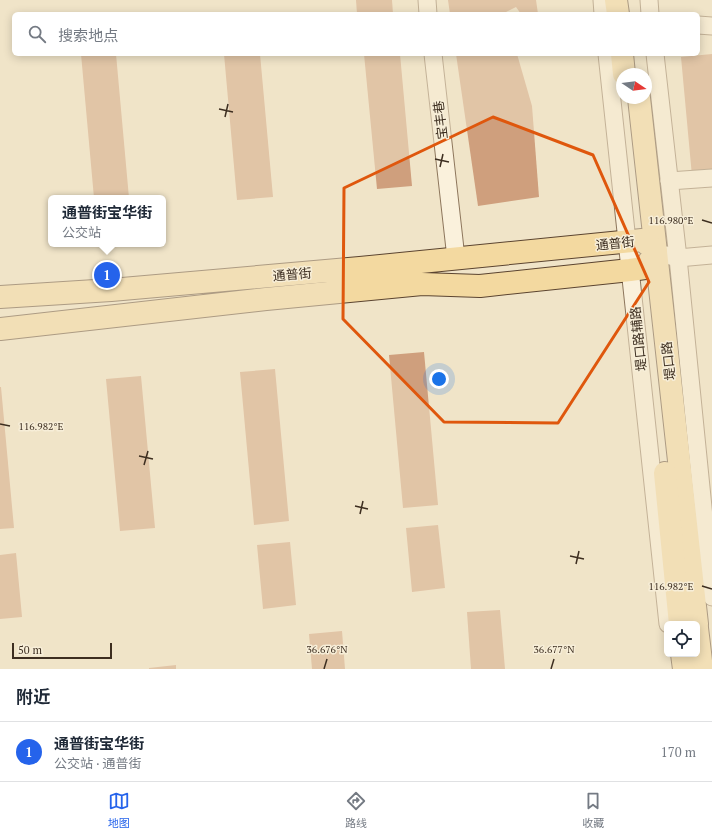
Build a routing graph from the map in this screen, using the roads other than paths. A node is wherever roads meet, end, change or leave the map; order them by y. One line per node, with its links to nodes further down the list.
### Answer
1 (426, 0): 6 (street)
2 (602, 0): 7 (street)
3 (616, 0): 8 (main road)
4 (629, 0): 9 (main road)
5 (649, 0): 10 (street)
6 (428, 12)
7 (603, 12)
8 (618, 12)
9 (630, 12)
10 (650, 12)
11 (700, 26): 12 (street)
12 (712, 26)
13 (433, 56): 26 (street, 宝丰巷)
14 (607, 56): 24 (street, 堤口路辅路)
15 (622, 56): 18 (main road)
16 (634, 56): 19 (main road)
17 (655, 56): 23 (street)
18 (623, 68)
19 (635, 68)
20 (628, 104): 24 (main road, 堤口路)
21 (639, 104): 24 (main road, 堤口路)
22 (712, 178): 23 (street)
23 (669, 181): 27 (street)
24 (640, 254): 26 (main road, 通普街); 27 (street); 29 (main road, 通普街); 31 (street, 堤口路辅路); 32 (main road, 堤口路); 33 (main road, 堤口路)
25 (712, 255): 27 (street)
26 (456, 258): 28 (main road, 通普街)
27 (678, 258): 30 (street)
28 (0, 297)
29 (0, 329)
30 (712, 597)
31 (668, 621)
32 (680, 621)
33 (696, 621)
34 (700, 653): 39 (main road)
35 (671, 657): 37 (street)
36 (682, 657): 38 (main road)
37 (673, 669)
38 (684, 669)
39 (702, 669)

